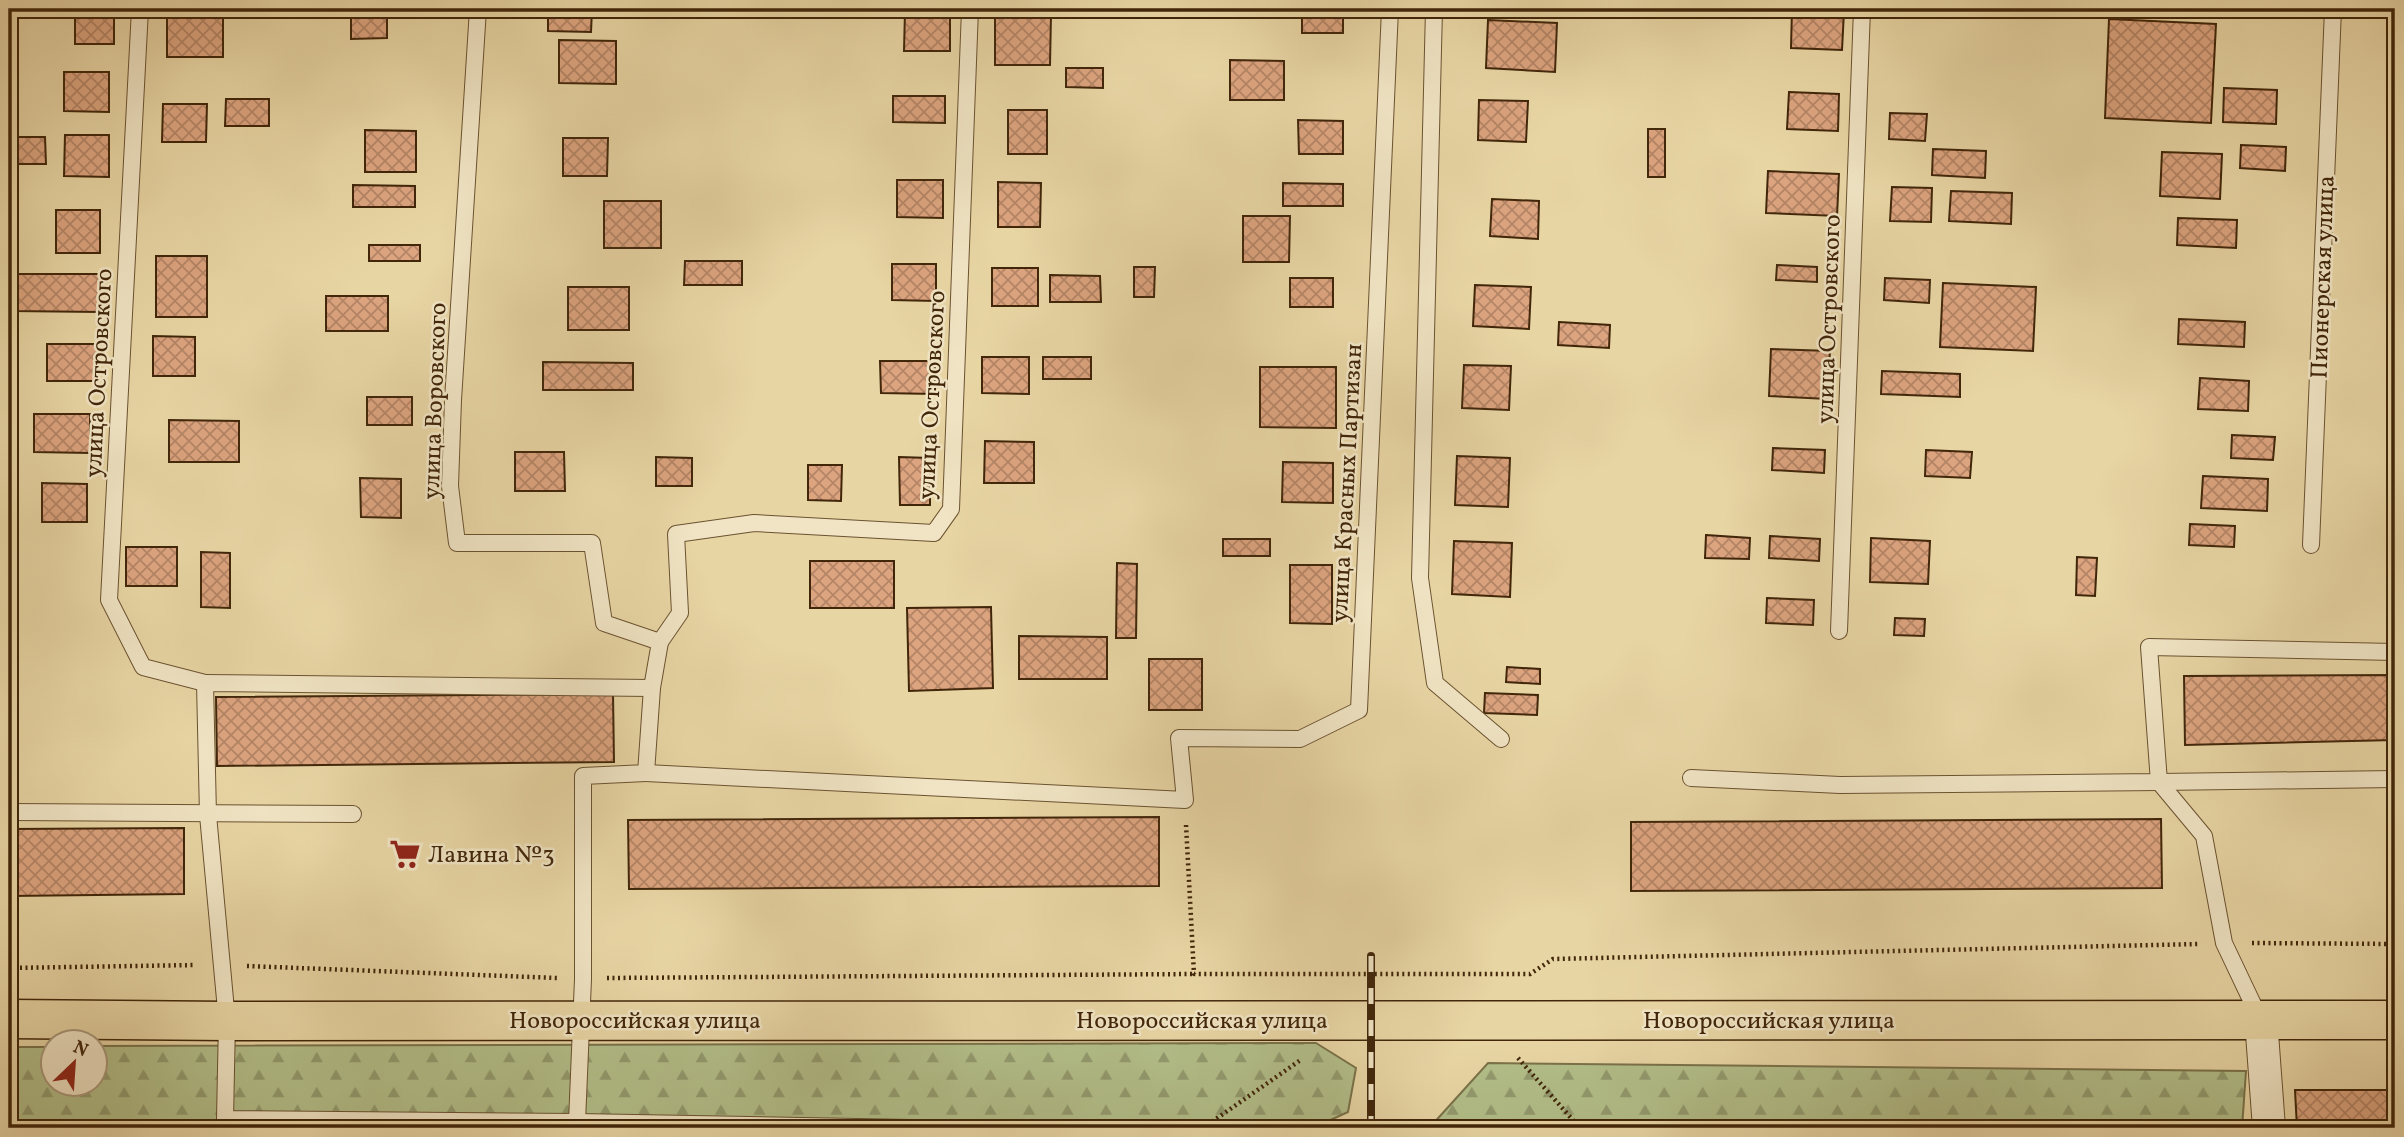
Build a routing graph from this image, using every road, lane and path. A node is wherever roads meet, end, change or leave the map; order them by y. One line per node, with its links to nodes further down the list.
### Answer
1 (140, 9): 12 (lane, улица Островского)
2 (478, 9): 10 (lane, улица Воровского)
3 (970, 9): 10 (lane, улица Островского)
4 (1390, 9): 19 (lane, улица Красных Партизан)
5 (1434, 9): 14 (lane)
6 (1862, 9): 9 (lane, улица Островского)
7 (2333, 9): 8 (lane, Пионерская улица)
8 (2311, 545)
9 (1839, 631)
10 (660, 642): 13 (lane)
11 (2395, 652): 18 (lane)
12 (205, 683): 13 (lane, улица Островского); 22 (lane)
13 (652, 688): 15 (lane)
14 (1501, 739)
15 (646, 773): 19 (lane); 26 (lane)
16 (1692, 778): 18 (lane)
17 (2395, 779): 18 (lane)
18 (2160, 782): 23 (lane)
19 (1185, 800): 23 (path)
20 (9, 812): 22 (lane)
21 (353, 814): 22 (lane)
22 (208, 815): 29 (lane)
23 (2224, 943): 24 (path); 27 (lane)
24 (2395, 944)
25 (9, 1019): 29 (main road, Новороссийская улица)
26 (580, 1020): 27 (main road, Новороссийская улица); 29 (main road, Новороссийская улица); 32 (lane)
27 (2261, 1020): 28 (main road, Новороссийская улица); 37 (street)
28 (2395, 1020)
29 (227, 1021): 32 (lane)
30 (1311, 1053): 35 (path)
31 (1516, 1056): 36 (path)
32 (577, 1122): 33 (lane)
33 (747, 1126): 34 (lane)
34 (911, 1128)
35 (1203, 1128)
36 (1580, 1128)
37 (2269, 1128)

